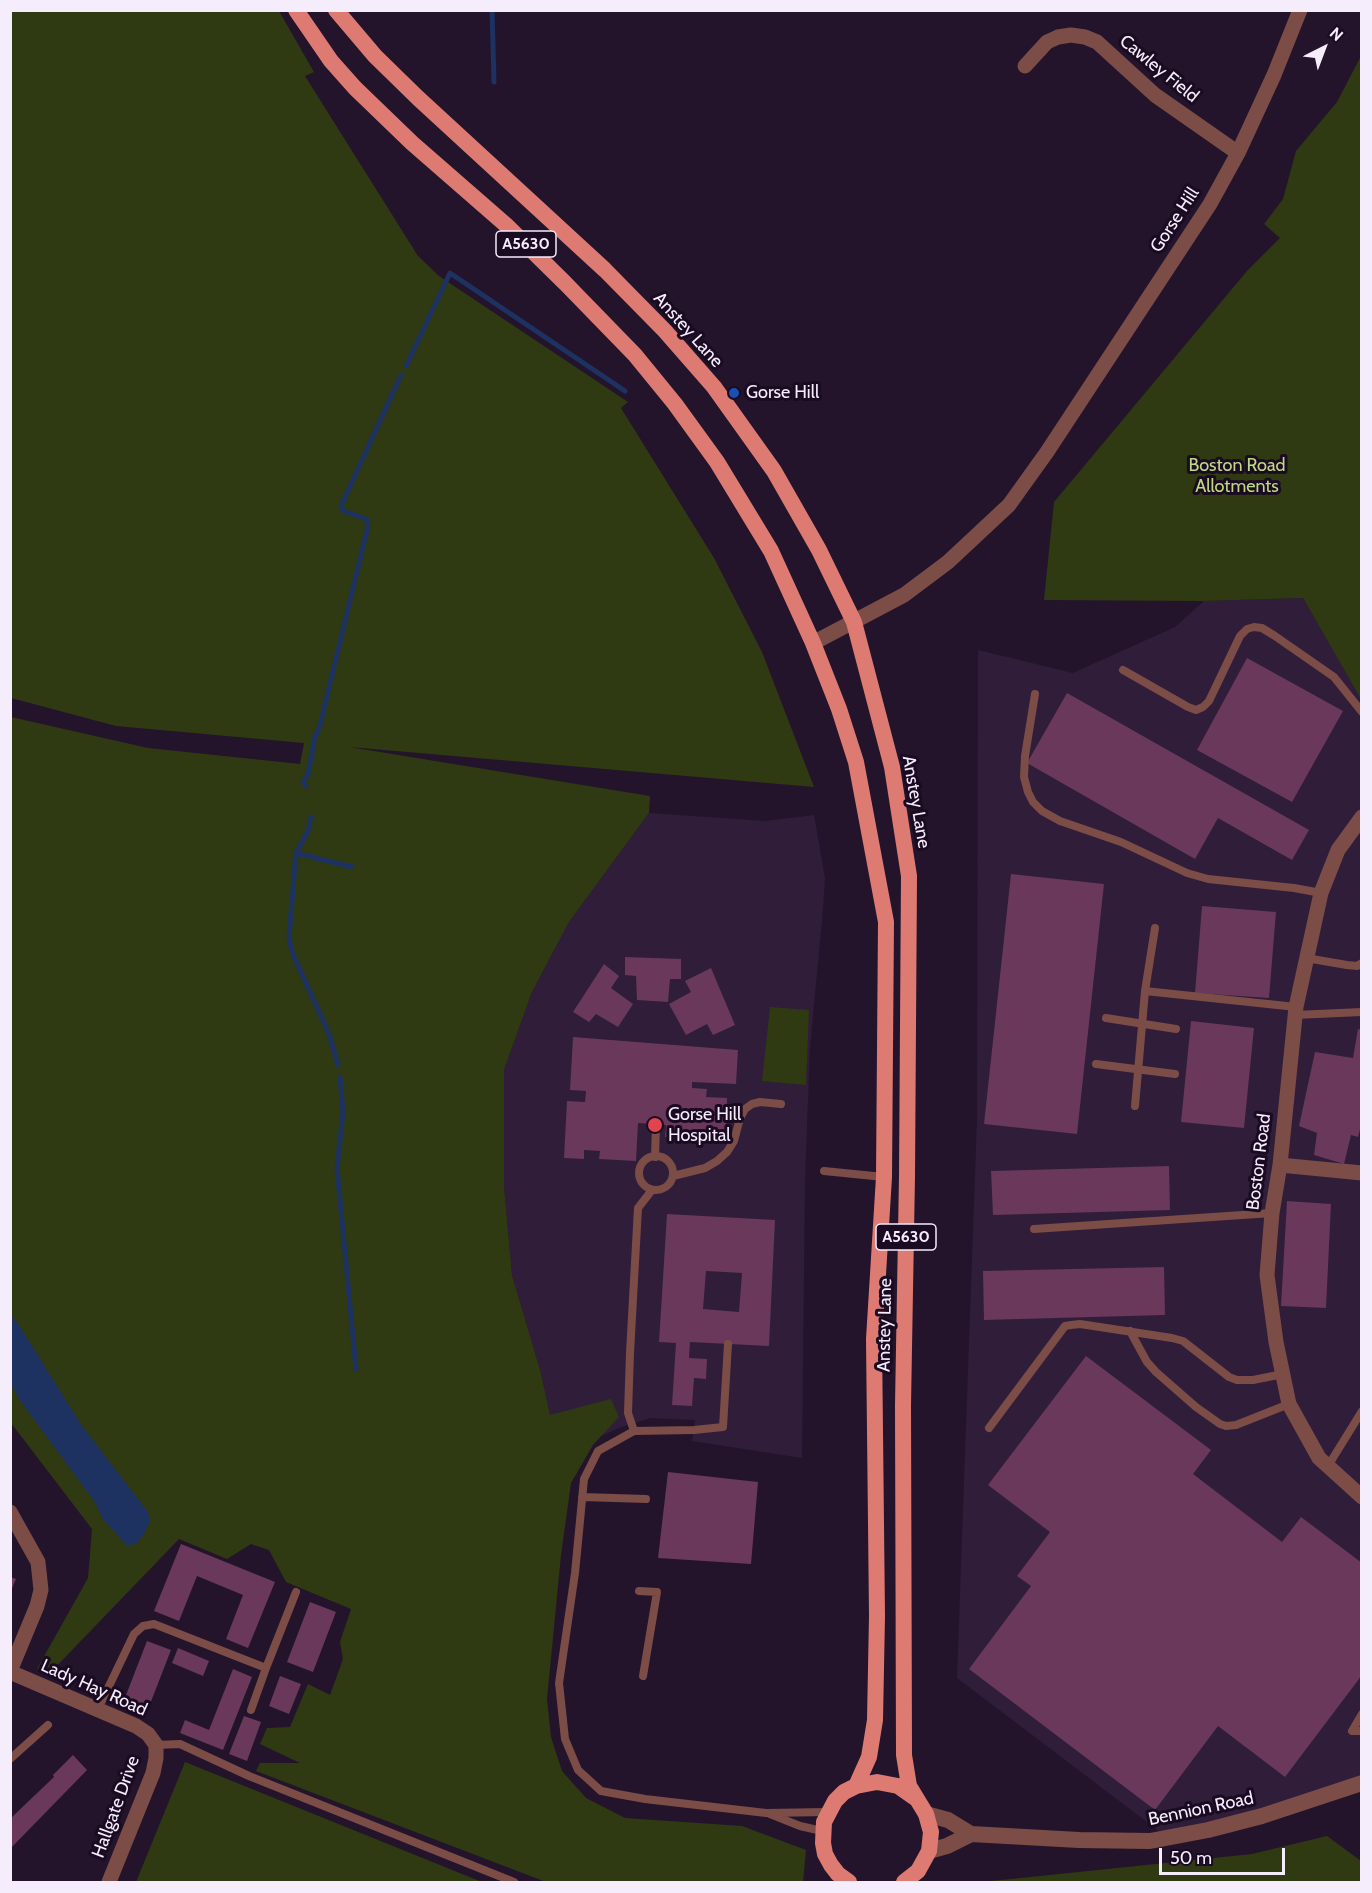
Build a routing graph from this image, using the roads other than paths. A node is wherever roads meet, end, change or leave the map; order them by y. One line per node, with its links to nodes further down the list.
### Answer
1 (296, 10): 7 (main road, A5630)
2 (336, 10): 6 (main road, Anstey Lane / A5630)
3 (1300, 10): 5 (street, Gorse Hill)
4 (1025, 66): 5 (street, Cawley Field)
5 (1238, 153): 6 (street, Gorse Hill)
6 (855, 622): 7 (street, Gorse Hill); 63 (main road, Anstey Lane / A5630)
7 (813, 643): 33 (main road, A5630)
8 (1123, 670): 10 (lane)
9 (1035, 694): 12 (lane)
10 (1362, 712)
11 (1362, 817): 12 (street, Boston Road)
12 (1321, 893): 14 (street, Boston Road)
13 (1155, 928): 16 (lane)
14 (1306, 958): 15 (lane); 17 (street, Boston Road)
15 (1362, 963)
16 (1145, 991): 17 (lane); 20 (lane)
17 (1295, 1011): 18 (lane); 29 (street, Boston Road)
18 (1362, 1012)
19 (1106, 1018): 20 (lane)
20 (1142, 1024): 21 (lane); 23 (lane)
21 (1176, 1029)
22 (1096, 1064): 23 (lane)
23 (1138, 1070): 24 (lane); 26 (lane)
24 (1175, 1074)
25 (781, 1104): 32 (lane)
26 (1135, 1106)
27 (656, 1125): 28 (lane)
28 (655, 1157): 32 (lane); 34 (lane)
29 (1280, 1165): 31 (street); 35 (street, Boston Road)
30 (824, 1171): 33 (lane)
31 (1362, 1173)
32 (673, 1176): 34 (lane)
33 (884, 1178): 62 (main road, A5630)
34 (652, 1190): 43 (lane)
35 (1272, 1213): 36 (lane); 39 (street, Boston Road)
36 (1034, 1229)
37 (1130, 1331): 39 (lane); 40 (lane); 42 (lane)
38 (728, 1344): 43 (lane)
39 (1283, 1374): 40 (street, Boston Road)
40 (1289, 1404): 44 (street, Boston Road)
41 (1362, 1411): 44 (lane)
42 (989, 1428)
43 (634, 1431): 45 (lane)
44 (1328, 1466): 46 (street, Boston Road)
45 (582, 1497): 47 (lane); 65 (lane)
46 (1362, 1497)
47 (646, 1499)
48 (10, 1512): 52 (street)
49 (296, 1592): 51 (lane)
50 (639, 1592): 53 (lane)
51 (266, 1668): 54 (lane); 55 (lane)
52 (10, 1672): 54 (street, Lady Hay Road)
53 (643, 1676)
54 (98, 1710): 59 (street, Lady Hay Road)
55 (251, 1710)
56 (1362, 1714): 58 (lane)
57 (48, 1725): 60 (lane)
58 (1362, 1731)
59 (156, 1745): 70 (street, Hallgate Drive); 71 (lane)
60 (10, 1759)
61 (1362, 1783): 68 (street, Bennion Road)
62 (856, 1786): 63 (main road, Anstey Lane); 64 (main road)
63 (915, 1798): 66 (main road, Anstey Lane)
64 (828, 1812): 65 (lane); 67 (main road)
65 (766, 1813): 67 (lane)
66 (926, 1814): 68 (street, Bennion Road); 69 (main road, Anstey Lane)
67 (822, 1831): 72 (main road)
68 (971, 1834): 69 (street, Bennion Road)
69 (929, 1851): 73 (main road)
70 (109, 1882)
71 (514, 1882)
72 (848, 1882)
73 (904, 1882)

